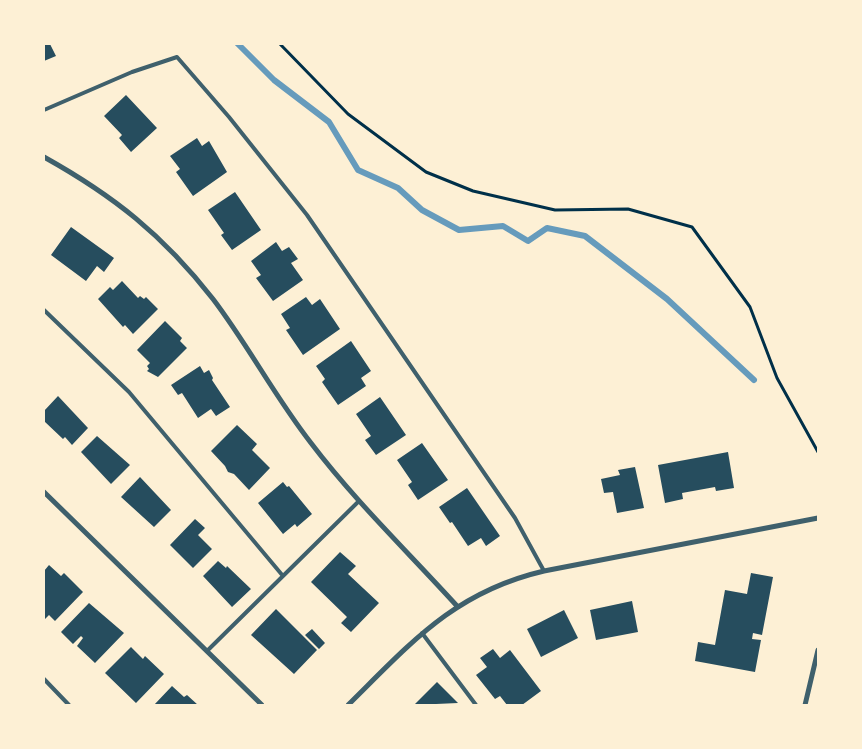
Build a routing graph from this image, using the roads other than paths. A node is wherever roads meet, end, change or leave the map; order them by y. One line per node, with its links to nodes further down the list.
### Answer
1 (44, 110): 7 (lane)
2 (44, 157): 5 (street)
3 (44, 310): 8 (lane)
4 (44, 492): 12 (street)
5 (359, 502): 8 (lane); 9 (street)
6 (818, 518): 7 (street)
7 (544, 571): 9 (street)
8 (283, 576): 12 (lane)
9 (457, 606): 10 (street)
10 (422, 633): 16 (street); 17 (lane)
11 (818, 650): 18 (street)
12 (207, 651): 15 (street)
13 (44, 679): 14 (lane)
14 (69, 705)
15 (262, 705)
16 (348, 705)
17 (476, 705)
18 (805, 705)

